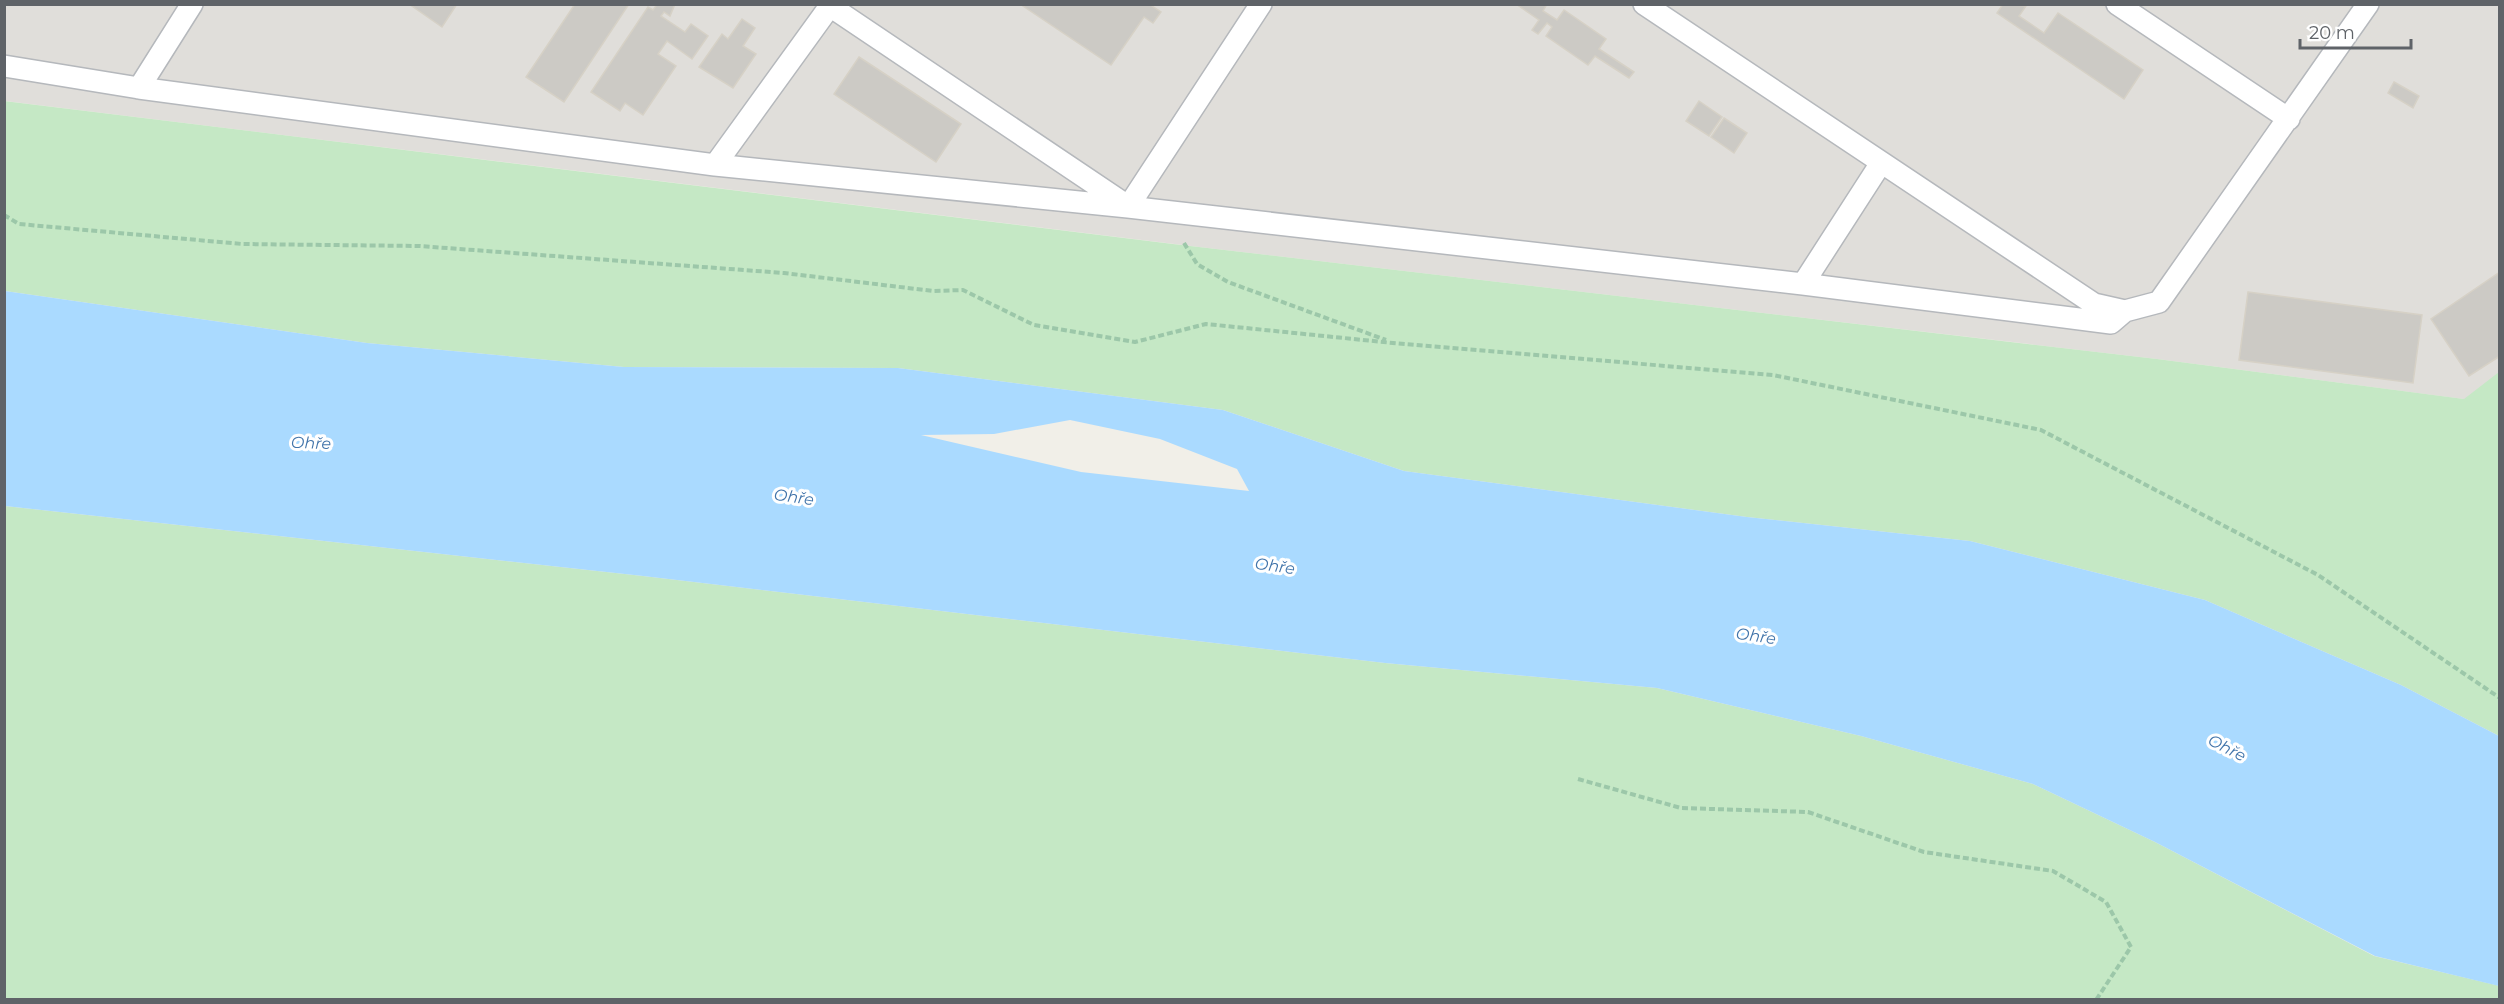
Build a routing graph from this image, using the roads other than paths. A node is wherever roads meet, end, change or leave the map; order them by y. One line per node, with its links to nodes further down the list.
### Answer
1 (192, 4): 8 (lane)
2 (1261, 4): 12 (lane)
3 (1644, 4): 10 (lane)
4 (2117, 4): 9 (lane)
5 (2368, 4): 9 (lane)
6 (828, 5): 11 (lane); 12 (lane)
7 (4, 66): 8 (lane)
8 (139, 88): 11 (lane)
9 (2289, 119): 14 (lane)
10 (1881, 163): 13 (lane); 14 (lane)
11 (715, 165): 12 (lane)
12 (1128, 207): 13 (lane)
13 (1803, 284): 14 (lane)
14 (2125, 311)

